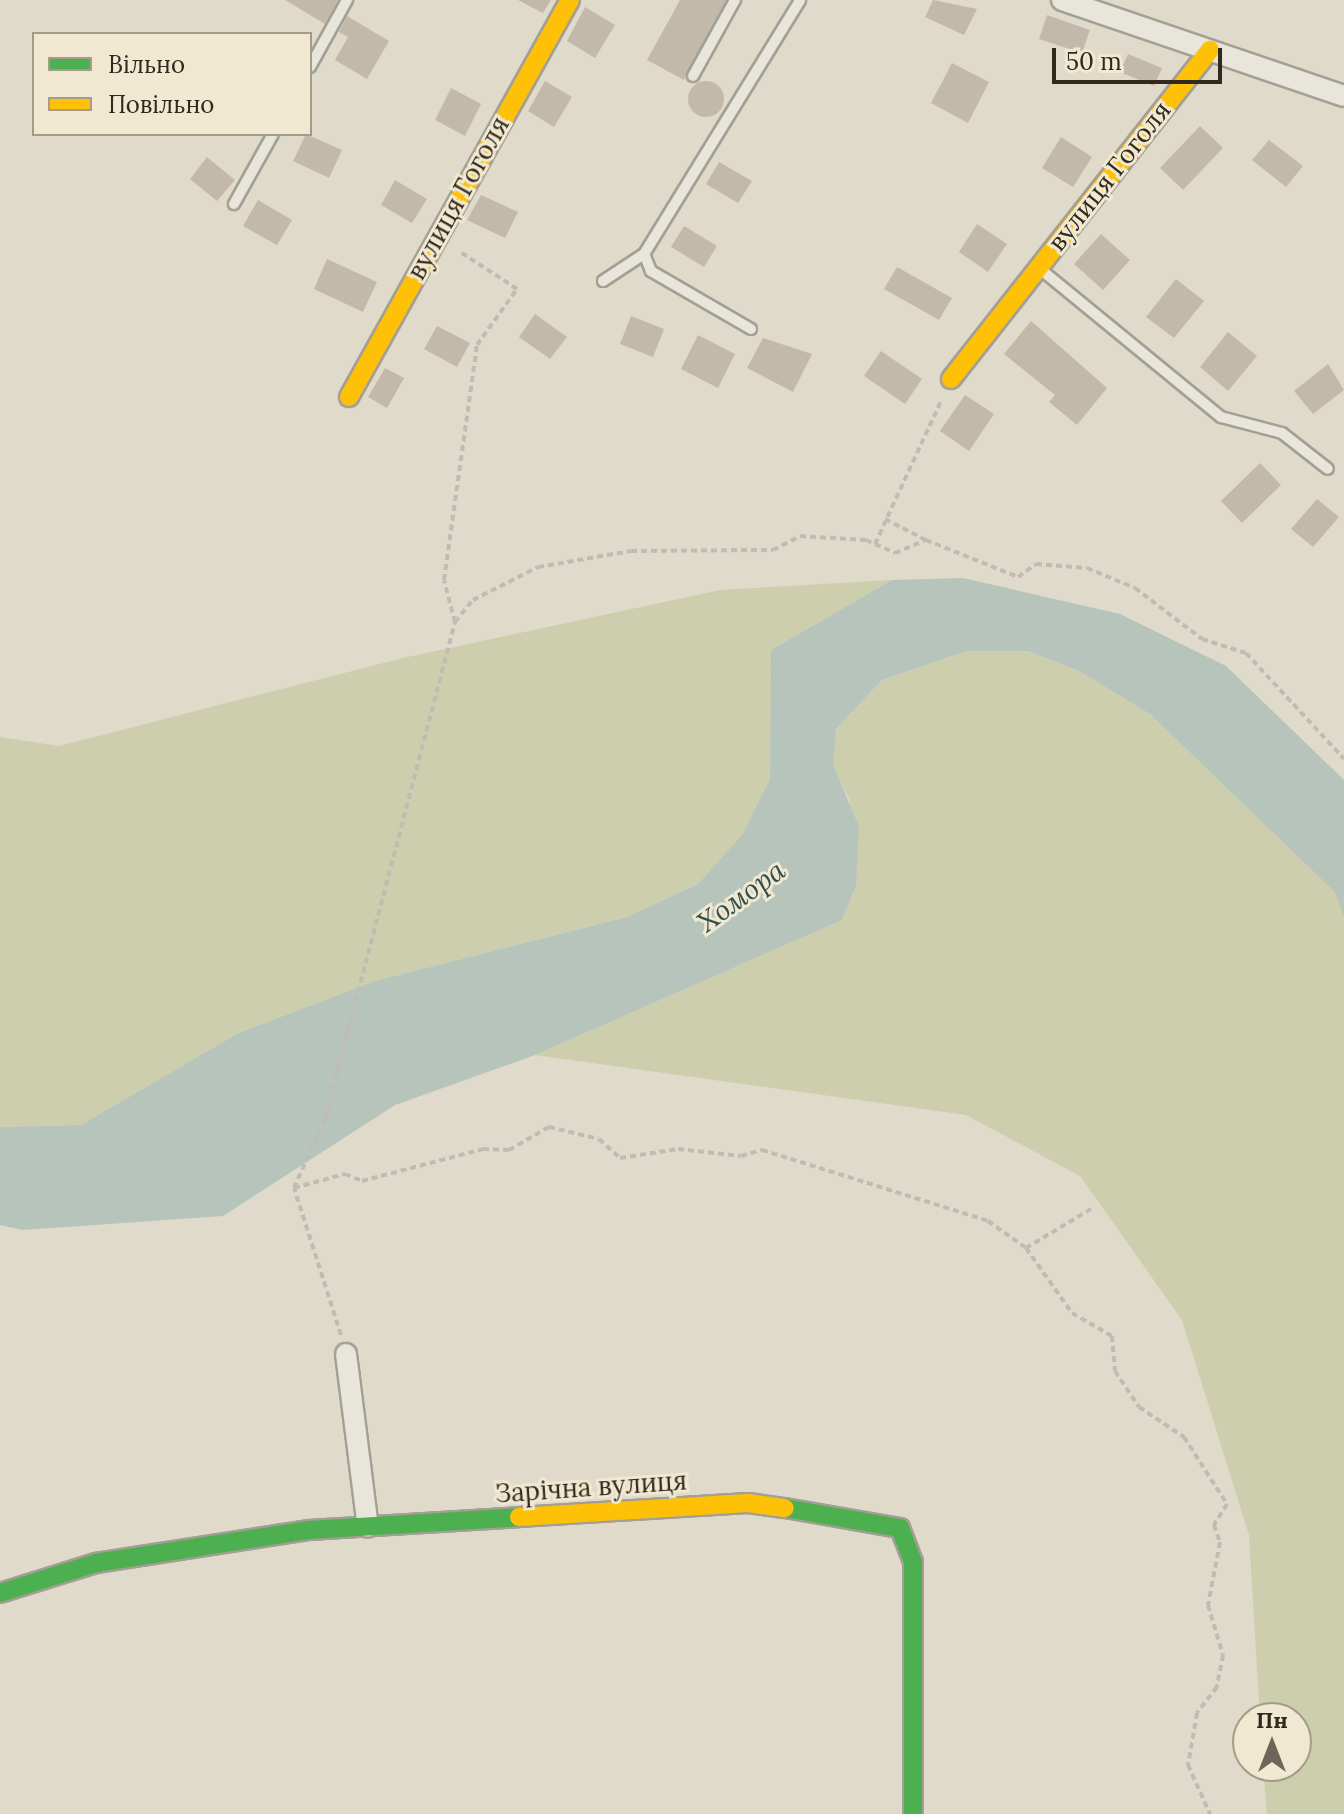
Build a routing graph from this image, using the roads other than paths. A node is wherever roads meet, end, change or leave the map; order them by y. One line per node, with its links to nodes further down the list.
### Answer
1 (347, 0): 7 (lane)
2 (570, 0): 17 (street, вулиця Гоголя)
3 (735, 0): 8 (lane)
4 (800, 0): 12 (lane)
5 (1062, 0): 6 (street)
6 (1210, 50): 9 (street); 13 (street, вулиця Гоголя)
7 (312, 63)
8 (693, 76)
9 (1344, 96)
10 (272, 136): 11 (lane)
11 (234, 204)
12 (644, 254): 14 (lane); 15 (lane)
13 (1037, 267): 16 (street, вулиця Гоголя); 18 (lane)
14 (603, 281)
15 (751, 329)
16 (951, 379)
17 (349, 397)
18 (1328, 469)
19 (346, 1354): 20 (street)
20 (368, 1527): 21 (street, Зарічна вулиця); 22 (street, Зарічна вулиця)
21 (0, 1593)
22 (913, 1814)

